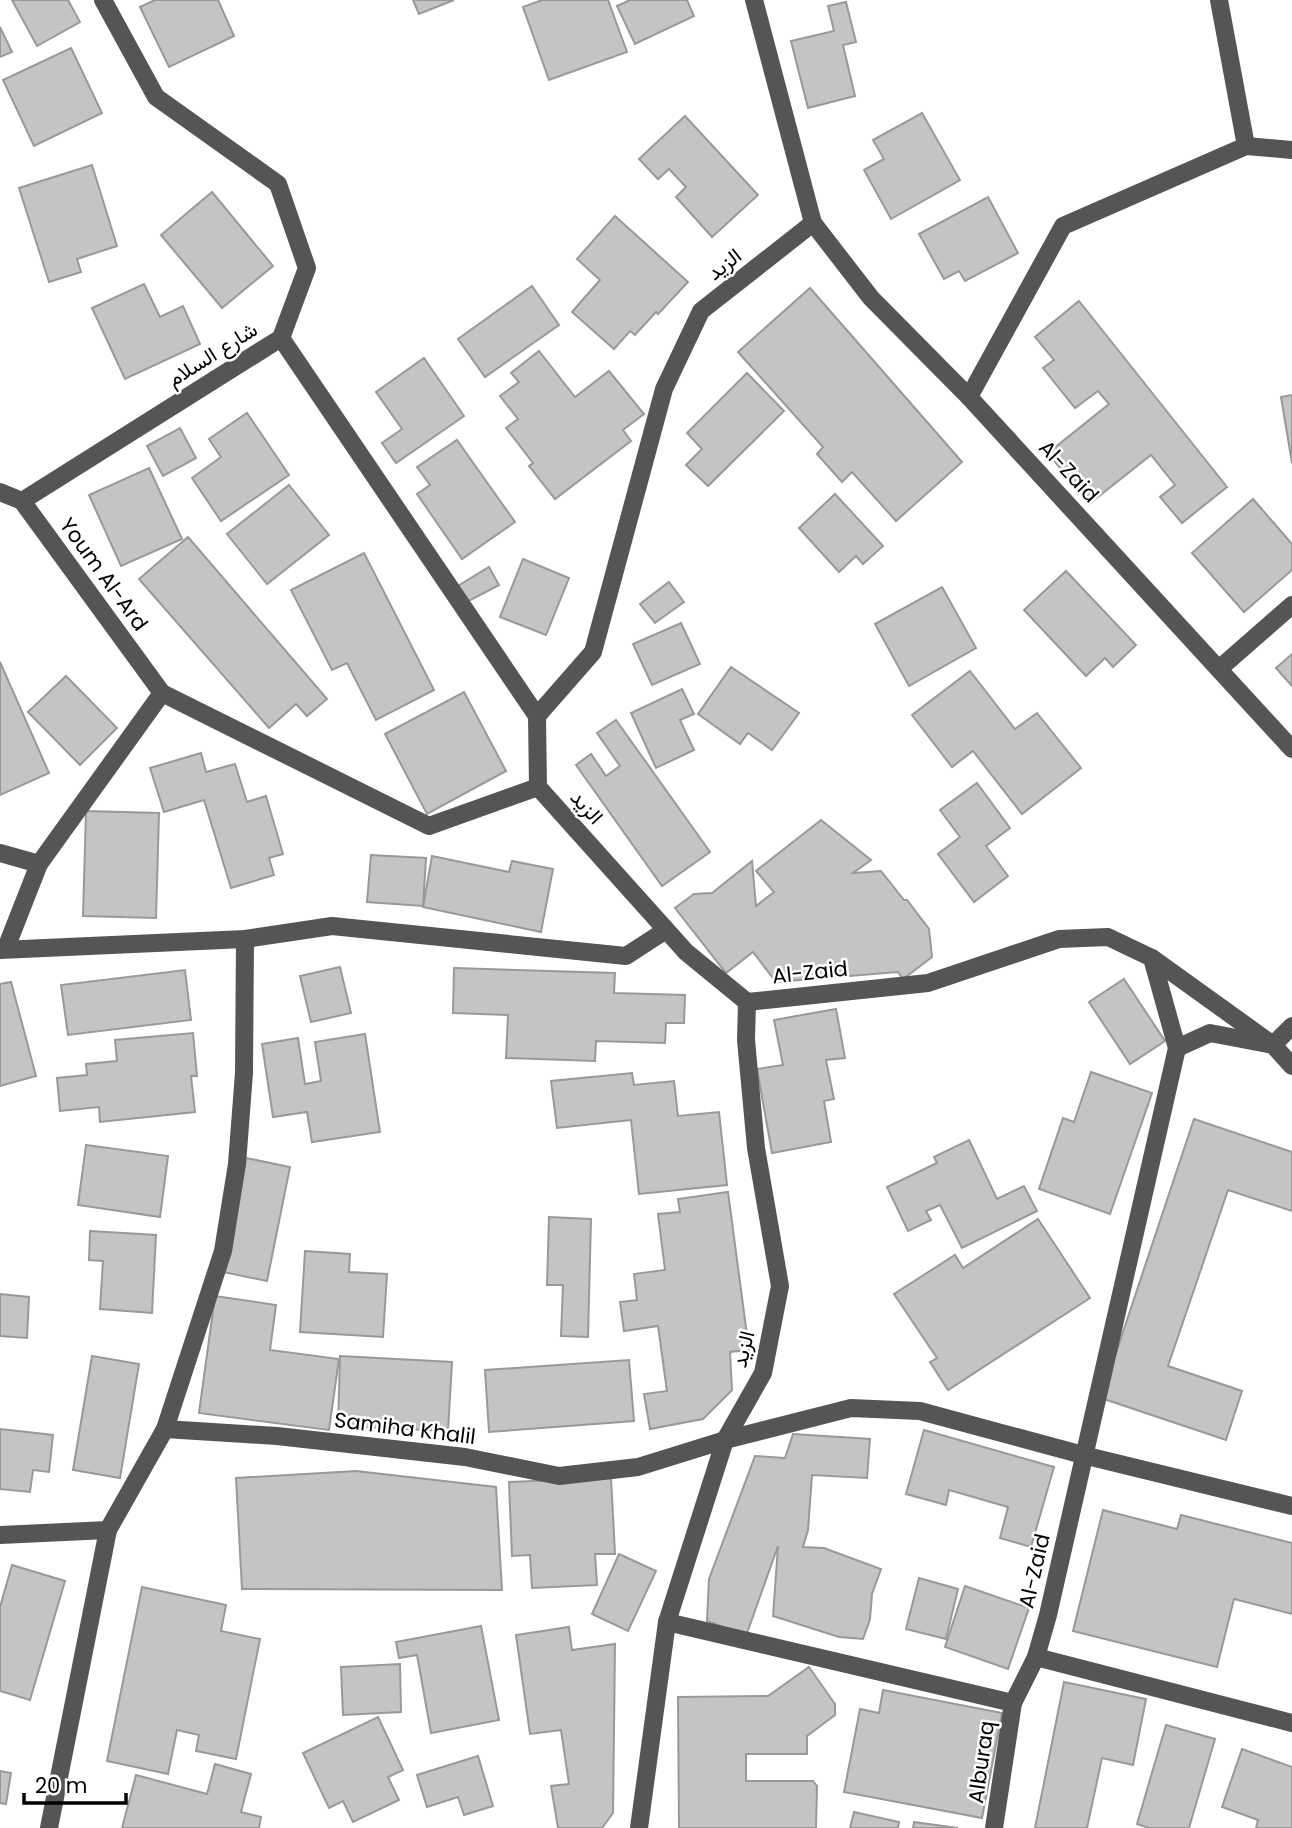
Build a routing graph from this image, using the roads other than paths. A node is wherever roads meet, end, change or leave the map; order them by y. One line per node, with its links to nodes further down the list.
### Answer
1 (103, 0): 7 (street, شارع السلام)
2 (754, 0): 6 (street)
3 (1219, 0): 4 (street)
4 (1246, 146): 5 (street); 8 (street)
5 (1292, 150)
6 (813, 223): 8 (street, Al-Zaid); 14 (street, الزيد)
7 (281, 338): 10 (street, شارع السلام); 14 (street)
8 (969, 397): 12 (street, Al-Zaid)
9 (0, 492): 10 (street)
10 (22, 501): 13 (street, Youm Al-Ard)
11 (1292, 605): 12 (street)
12 (1220, 668): 15 (street, Al-Zaid)
13 (162, 693): 16 (street); 18 (street)
14 (537, 716): 16 (street, الزيد)
15 (1292, 749)
16 (538, 787): 19 (street, الزيد)
17 (0, 853): 18 (street)
18 (39, 864): 21 (street)
19 (666, 930): 20 (street); 23 (street, الزيد)
20 (245, 939): 21 (street); 28 (street)
21 (3, 949)
22 (1152, 957): 23 (street, Al-Zaid); 25 (street, Al-Zaid); 26 (street)
23 (747, 1002): 29 (street, الزيد)
24 (1292, 1026): 25 (street)
25 (1273, 1045): 26 (street); 27 (street, Al-Zaid)
26 (1177, 1048): 30 (street, Al-Zaid)
27 (1292, 1066)
28 (165, 1429): 29 (street, Samiha Khalil); 32 (street)
29 (725, 1440): 30 (street); 34 (street, الزيد)
30 (1083, 1455): 31 (street); 35 (street, Al-Zaid)
31 (1292, 1506)
32 (108, 1530): 33 (street); 38 (street)
33 (0, 1535)
34 (667, 1622): 36 (street); 39 (street, الزيد)
35 (1036, 1657): 36 (street, Al-Zaid); 37 (street)
36 (1013, 1703): 40 (street, Alburaq)
37 (1292, 1723)
38 (50, 1828)
39 (639, 1828)
40 (994, 1828)

